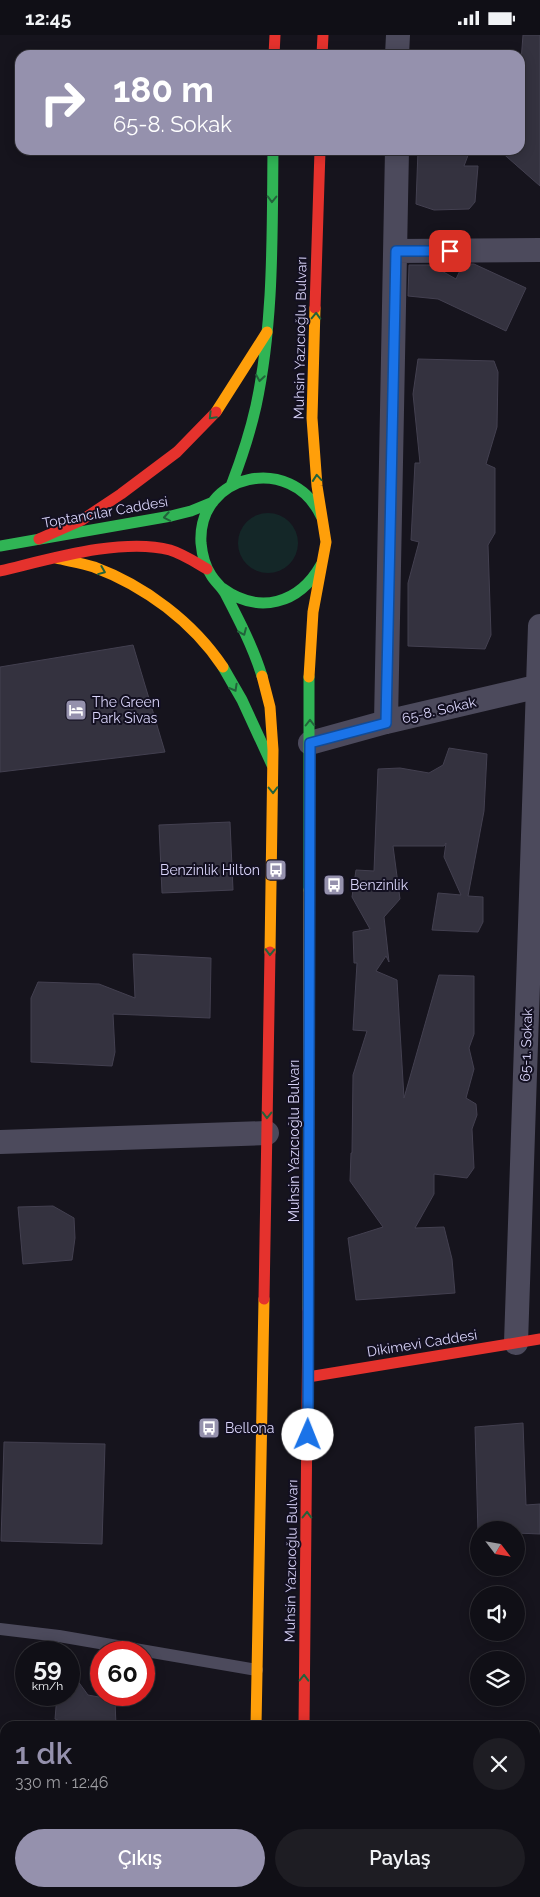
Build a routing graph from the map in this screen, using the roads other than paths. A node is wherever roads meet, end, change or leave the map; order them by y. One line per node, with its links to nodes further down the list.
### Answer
1 (275, 35): 4 (main road)
2 (322, 35): 5 (main road)
3 (398, 35): 6 (street)
4 (274, 50)
5 (322, 50)
6 (397, 50)
7 (273, 155): 12 (main road, Muhsin Yazıcıoğlu Bulvarı, one-way to 12)
8 (320, 155): 15 (main road, Muhsin Yazıcıoğlu Bulvarı, one-way to 8)
9 (397, 155): 11 (street)
10 (540, 250): 11 (street)
11 (396, 251): 25 (street)
12 (267, 332): 13 (main road, Muhsin Yazıcıoğlu Bulvarı, one-way to 13); 16 (main road, one-way to 16)
13 (231, 486): 14 (main road, Muhsin Yazıcıoğlu Bulvarı); 15 (main road, Muhsin Yazıcıoğlu Bulvarı)
14 (213, 502): 16 (main road, Toptancılar Caddesi, one-way to 16); 20 (main road, Muhsin Yazıcıoğlu Bulvarı)
15 (325, 526): 18 (main road, Muhsin Yazıcıoğlu Bulvarı)
16 (39, 539): 17 (main road, Toptancılar Caddesi)
17 (0, 546)
18 (324, 557): 22 (main road, Muhsin Yazıcıoğlu Bulvarı); 26 (main road, Muhsin Yazıcıoğlu Bulvarı, one-way to 18)
19 (56, 558): 20 (main road); 21 (main road); 27 (main road, one-way to 27)
20 (207, 569): 22 (main road, Muhsin Yazıcıoğlu Bulvarı)
21 (0, 571)
22 (222, 588): 27 (main road, Muhsin Yazıcıoğlu Bulvarı, one-way to 27)
23 (540, 626): 24 (street, 65-1. Sokak)
24 (539, 686): 25 (street, 65-8. Sokak); 31 (street, 65-1. Sokak)
25 (386, 723): 26 (street, 65-8. Sokak)
26 (310, 743): 32 (main road, Muhsin Yazıcıoğlu Bulvarı)
27 (272, 765): 28 (main road, Muhsin Yazıcıoğlu Bulvarı, one-way to 28)
28 (267, 1133): 29 (street); 34 (main road, Muhsin Yazıcıoğlu Bulvarı)
29 (0, 1142)
30 (540, 1339): 31 (main road, Dikimevi Caddesi)
31 (516, 1343): 32 (main road, Dikimevi Caddesi)
32 (308, 1377): 36 (main road, Muhsin Yazıcıoğlu Bulvarı, one-way to 32)
33 (0, 1629): 34 (lane)
34 (258, 1670): 35 (main road, Muhsin Yazıcıoğlu Bulvarı)
35 (256, 1721)
36 (304, 1721)

